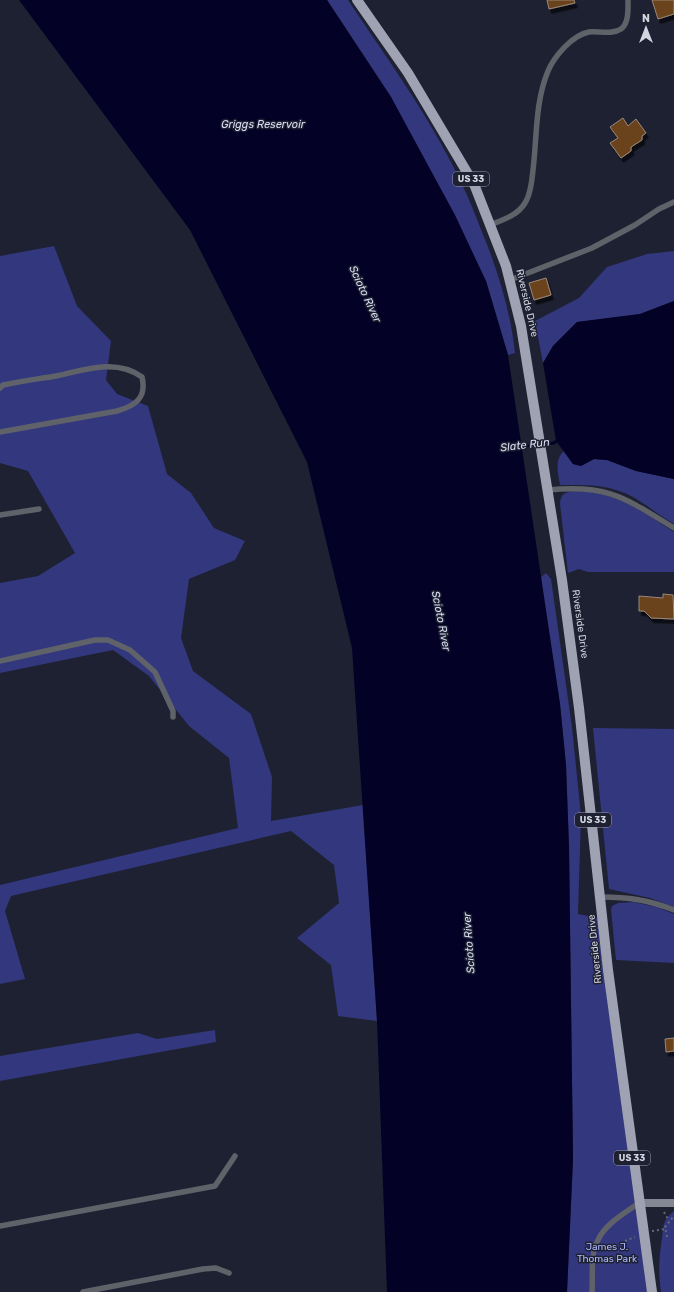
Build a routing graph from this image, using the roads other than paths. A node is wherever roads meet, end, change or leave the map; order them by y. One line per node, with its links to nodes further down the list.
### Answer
1 (357, 0): 4 (main road, Riverside Drive / US 33)
2 (628, 0): 4 (lane)
3 (674, 202): 5 (lane)
4 (490, 225): 5 (main road, Riverside Drive / US 33)
5 (510, 280): 8 (main road, Riverside Drive / US 33)
6 (0, 388): 7 (lane)
7 (0, 432)
8 (548, 490): 11 (lane); 14 (main road, Riverside Drive / US 33)
9 (39, 509): 10 (lane)
10 (0, 515)
11 (674, 528)
12 (0, 661): 13 (lane)
13 (173, 717)
14 (601, 896): 15 (lane); 17 (main road, Riverside Drive / US 33)
15 (674, 910)
16 (235, 1156): 19 (lane)
17 (639, 1203): 18 (street); 22 (lane); 23 (main road, Riverside Drive / US 33)
18 (674, 1203)
19 (0, 1226)
20 (229, 1273): 21 (lane)
21 (83, 1292)
22 (592, 1292)
23 (652, 1292)

